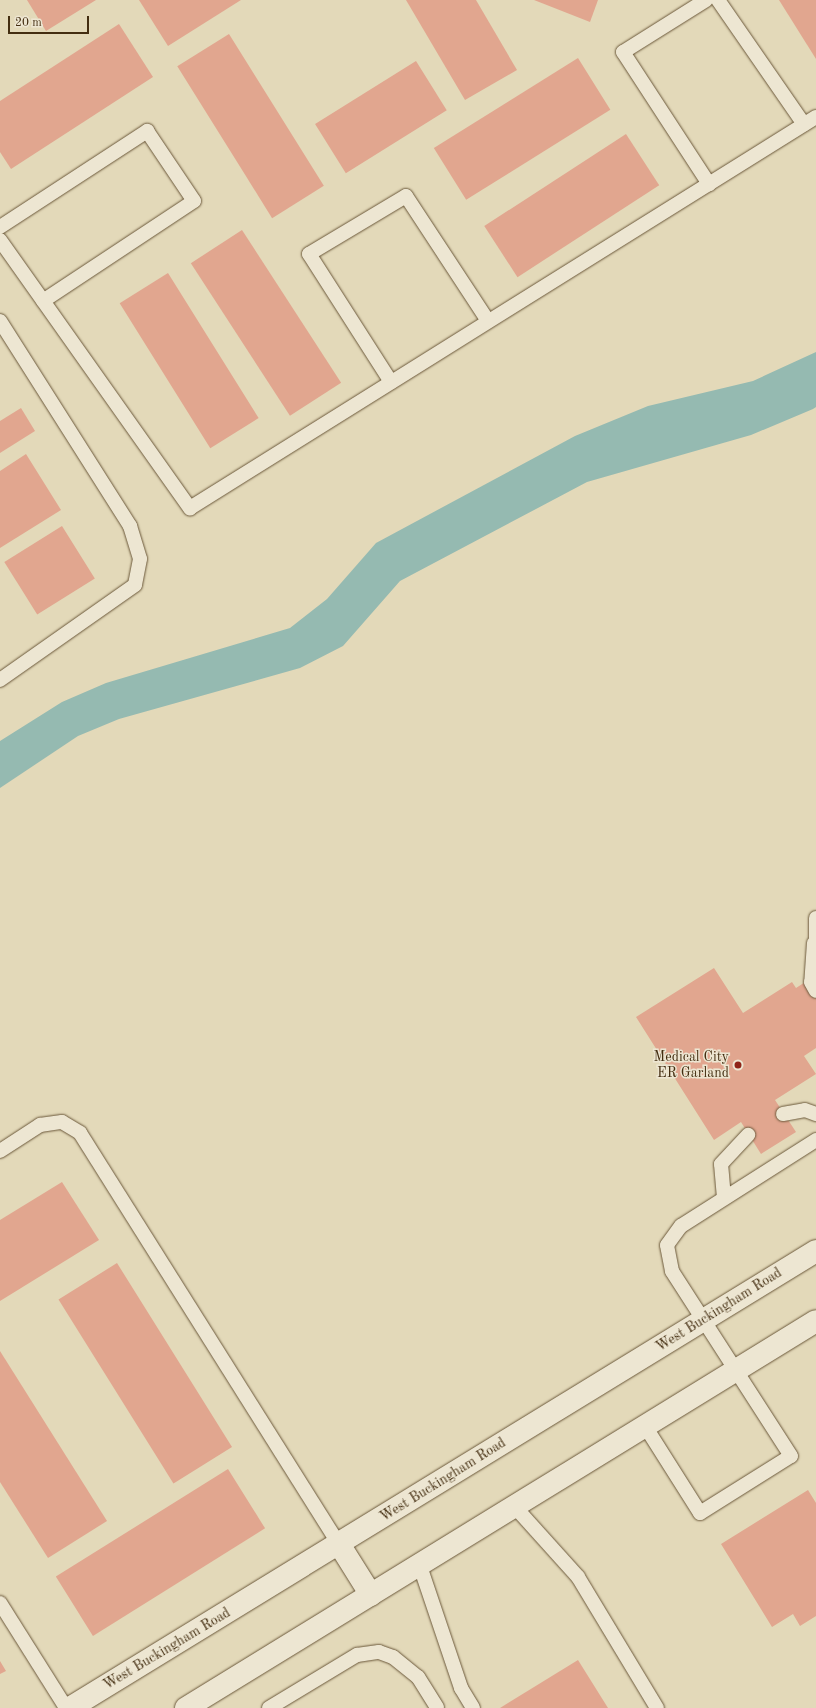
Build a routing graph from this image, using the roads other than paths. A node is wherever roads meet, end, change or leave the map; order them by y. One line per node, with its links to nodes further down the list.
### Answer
1 (706, 0): 4 (lane)
2 (718, 0): 3 (lane)
3 (810, 121): 4 (lane)
4 (709, 184): 9 (lane)
5 (0, 227): 7 (lane)
6 (0, 240): 7 (lane)
7 (43, 301): 10 (lane)
8 (0, 321): 11 (lane)
9 (488, 321): 10 (lane); 10 (lane)
10 (391, 382)
11 (0, 680)
12 (816, 918): 13 (lane)
13 (815, 945): 14 (lane)
14 (816, 991)
15 (783, 1114): 16 (lane)
16 (816, 1114)
17 (748, 1135): 20 (lane)
18 (816, 1140): 20 (lane)
19 (0, 1152): 27 (lane)
20 (724, 1198): 22 (lane)
21 (816, 1251): 22 (main road, West Buckingham Road)
22 (703, 1320): 24 (lane); 27 (main road, West Buckingham Road)
23 (816, 1321): 24 (main road)
24 (735, 1371): 25 (main road); 25 (lane)
25 (645, 1426): 26 (main road)
26 (515, 1507): 28 (main road); 37 (lane)
27 (339, 1544): 29 (main road); 32 (main road, West Buckingham Road)
28 (420, 1566): 29 (main road); 36 (lane)
29 (371, 1595): 33 (main road)
30 (0, 1603): 31 (lane)
31 (66, 1708)
32 (70, 1708)
33 (186, 1708)
34 (269, 1708): 35 (lane)
35 (437, 1708)
36 (473, 1708)
37 (657, 1708)

